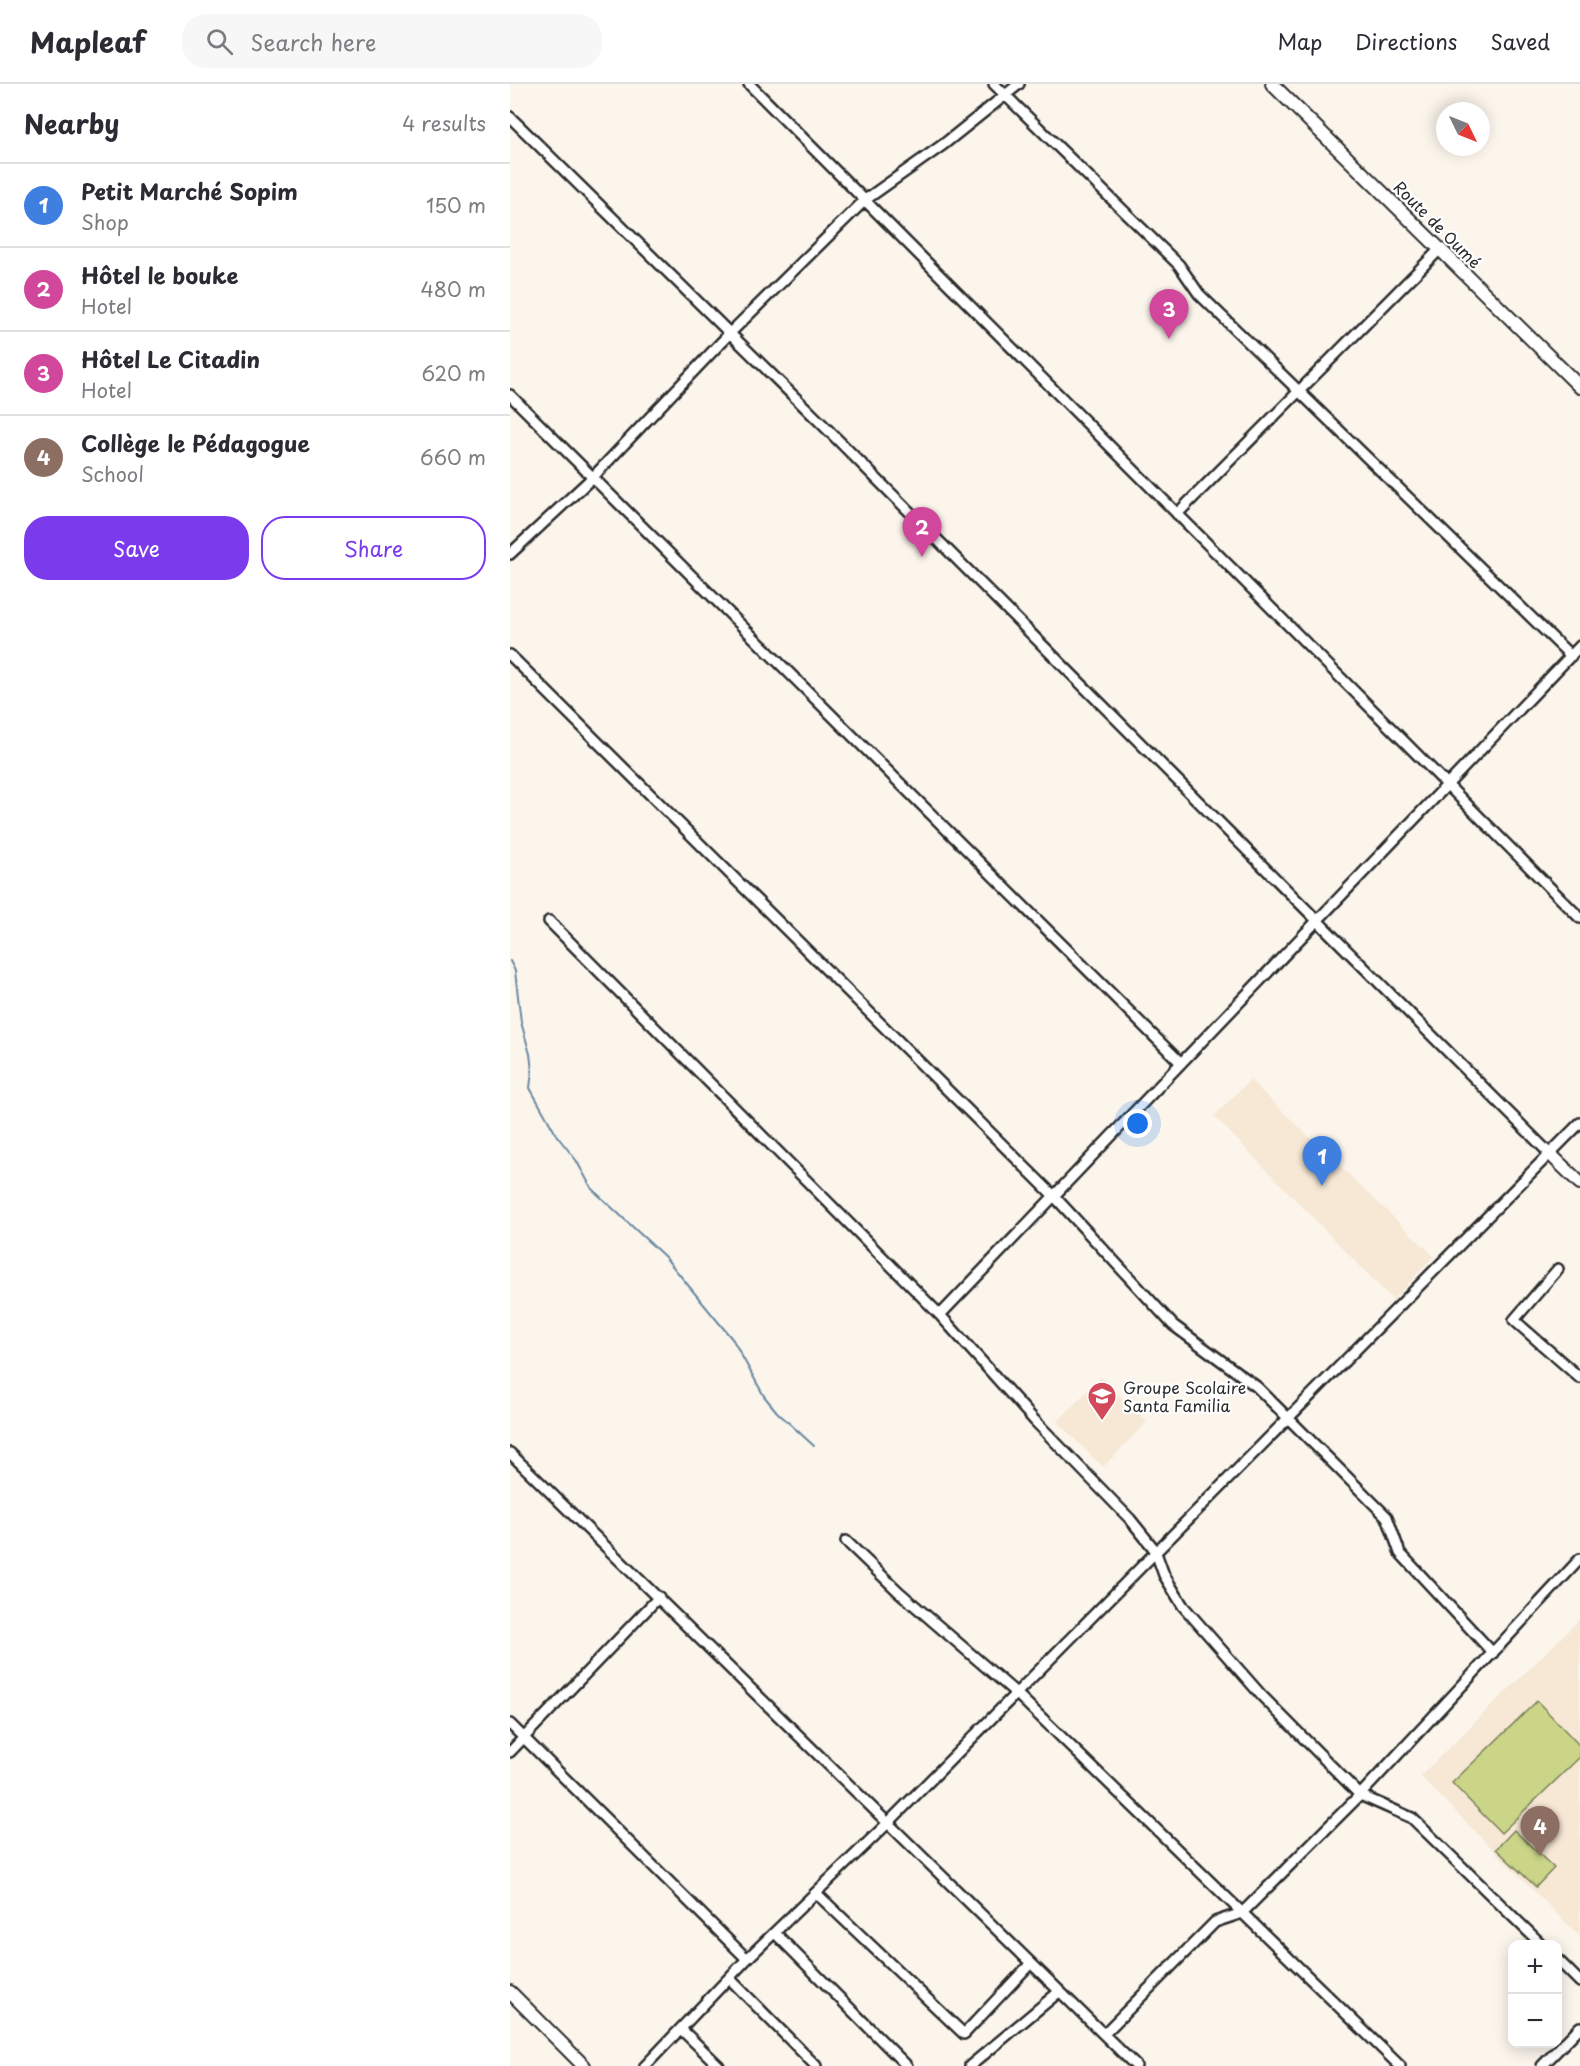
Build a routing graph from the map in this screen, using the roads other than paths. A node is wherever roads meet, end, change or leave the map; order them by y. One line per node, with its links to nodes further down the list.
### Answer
1 (749, 84): 7 (street)
2 (994, 84): 5 (street)
3 (1019, 84): 5 (street)
4 (1272, 84): 8 (street, Route de Oumé)
5 (1005, 95): 7 (street); 11 (street)
6 (510, 117): 9 (street)
7 (865, 200): 9 (street); 14 (street)
8 (1440, 249): 10 (street, Route de Oumé); 11 (street)
9 (730, 333): 13 (street); 22 (street)
10 (1580, 387)
11 (1299, 391): 14 (street); 18 (street)
12 (510, 395): 13 (street)
13 (593, 477): 15 (street); 23 (street)
14 (1177, 514): 19 (street)
15 (510, 554)
16 (1580, 646): 18 (street)
17 (510, 656): 27 (street)
18 (1570, 656): 19 (street)
19 (1447, 785): 20 (street); 22 (street)
20 (1580, 918)
21 (549, 921): 29 (street)
22 (1317, 921): 23 (street); 25 (street)
23 (1181, 1063): 27 (street)
24 (1580, 1123): 25 (street)
25 (1550, 1154): 26 (street); 31 (street)
26 (1580, 1183)
27 (1054, 1196): 29 (street); 31 (street)
28 (1558, 1269): 30 (street)
29 (940, 1315): 34 (street)
30 (1580, 1378)
31 (1289, 1417): 34 (street); 37 (street)
32 (510, 1453): 36 (street)
33 (846, 1541): 38 (street)
34 (1155, 1550): 38 (street); 42 (street)
35 (1580, 1559): 37 (street)
36 (659, 1597): 40 (street); 43 (street)
37 (1493, 1653): 42 (street)
38 (1016, 1693): 43 (street); 45 (street)
39 (510, 1724): 40 (street)
40 (524, 1738): 41 (street); 48 (street)
41 (510, 1752)
42 (1360, 1795): 45 (street); 47 (street)
43 (889, 1822): 44 (street); 49 (street)
44 (816, 1893): 46 (street); 49 (street)
45 (1242, 1913): 57 (street); 65 (street)
46 (775, 1933): 48 (street); 62 (street)
47 (1538, 1940)
48 (747, 1959): 51 (street)
49 (1031, 1963): 53 (street)
50 (1562, 1965): 52 (street)
51 (729, 1978): 56 (street); 61 (street)
52 (1580, 1982)
53 (1060, 1991): 57 (street); 63 (street)
54 (510, 1992): 58 (street)
55 (1580, 2027): 66 (street)
56 (681, 2029): 59 (street); 60 (street)
57 (1104, 2034): 64 (street)
58 (584, 2066)
59 (645, 2066)
60 (719, 2066)
61 (816, 2066)
62 (907, 2066)
63 (970, 2066)
64 (1136, 2066)
65 (1401, 2066)
66 (1542, 2066)

